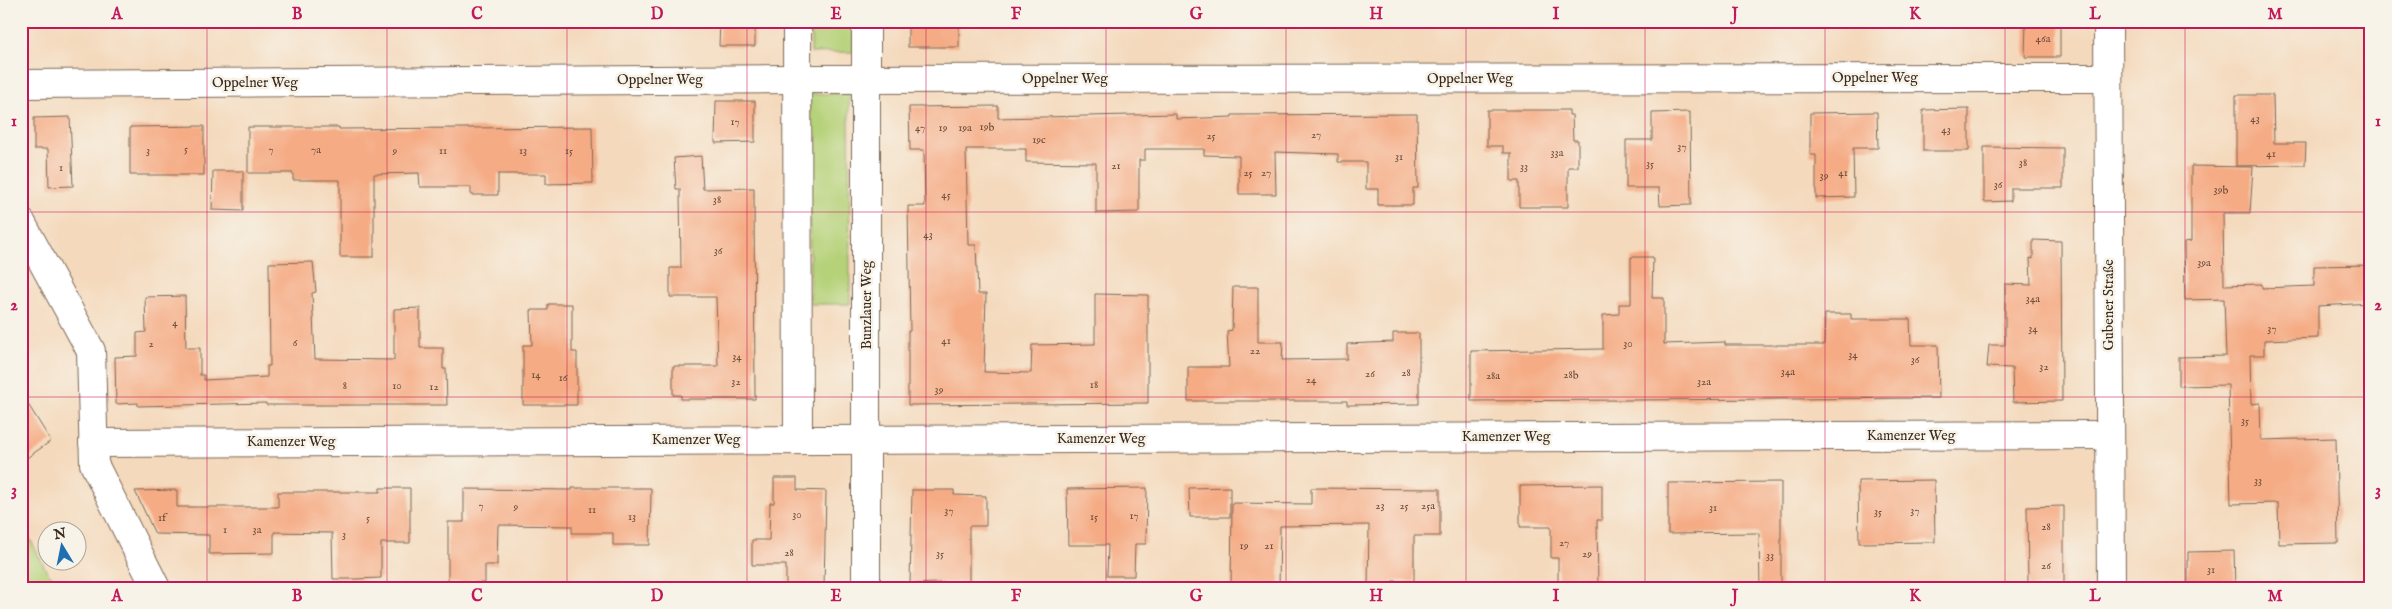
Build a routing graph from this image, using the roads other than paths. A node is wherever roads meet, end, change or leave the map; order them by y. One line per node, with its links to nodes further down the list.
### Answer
1 (798, 21): 5 (street)
2 (866, 21): 6 (street, Bunzlauer Weg)
3 (2108, 21): 4 (street, Gubener Straße)
4 (2108, 78): 6 (street, Oppelner Weg); 9 (street, Gubener Straße)
5 (797, 79): 6 (street, Oppelner Weg); 7 (street, Oppelner Weg); 10 (street)
6 (866, 79): 11 (street, Bunzlauer Weg)
7 (21, 84)
8 (21, 222): 12 (street)
9 (2110, 435): 11 (street, Kamenzer Weg); 15 (street, Gubener Straße)
10 (798, 440): 11 (street, Kamenzer Weg); 12 (street, Kamenzer Weg)
11 (867, 440): 14 (street, Bunzlauer Weg)
12 (93, 443): 13 (street)
13 (156, 588)
14 (866, 588)
15 (2111, 588)

